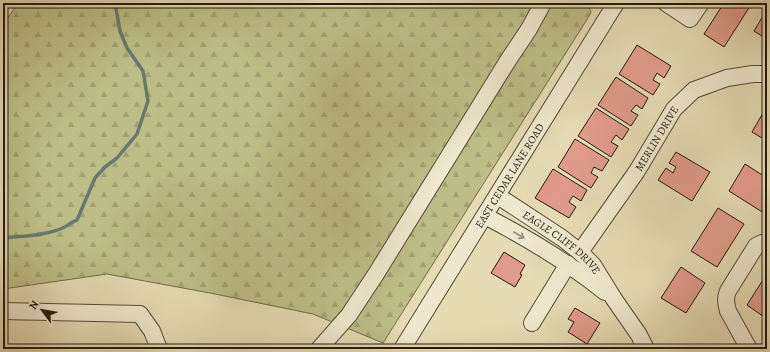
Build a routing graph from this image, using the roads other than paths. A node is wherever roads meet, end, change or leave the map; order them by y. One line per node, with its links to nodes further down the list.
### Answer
1 (543, 3): 15 (street)
2 (616, 3): 6 (street, EAST CEDAR LANE ROAD)
3 (666, 3): 4 (street)
4 (701, 3)
5 (767, 74): 9 (street, MERLIN DRIVE)
6 (498, 196): 7 (street, EAST CEDAR LANE ROAD); 9 (street, EAGLE CLIFF DRIVE)
7 (486, 216): 10 (street, EAGLE CLIFF DRIVE, one-way to 10); 16 (street, EAST CEDAR LANE ROAD)
8 (767, 245): 18 (street)
9 (580, 252): 11 (street, EAGLE CLIFF DRIVE)
10 (568, 264): 11 (street, EAGLE CLIFF DRIVE); 13 (street)
11 (614, 299): 17 (street, EAGLE CLIFF DRIVE)
12 (3, 311): 14 (street)
13 (532, 323)
14 (159, 349)
15 (319, 349)
16 (402, 349)
17 (646, 349)
18 (749, 349)

